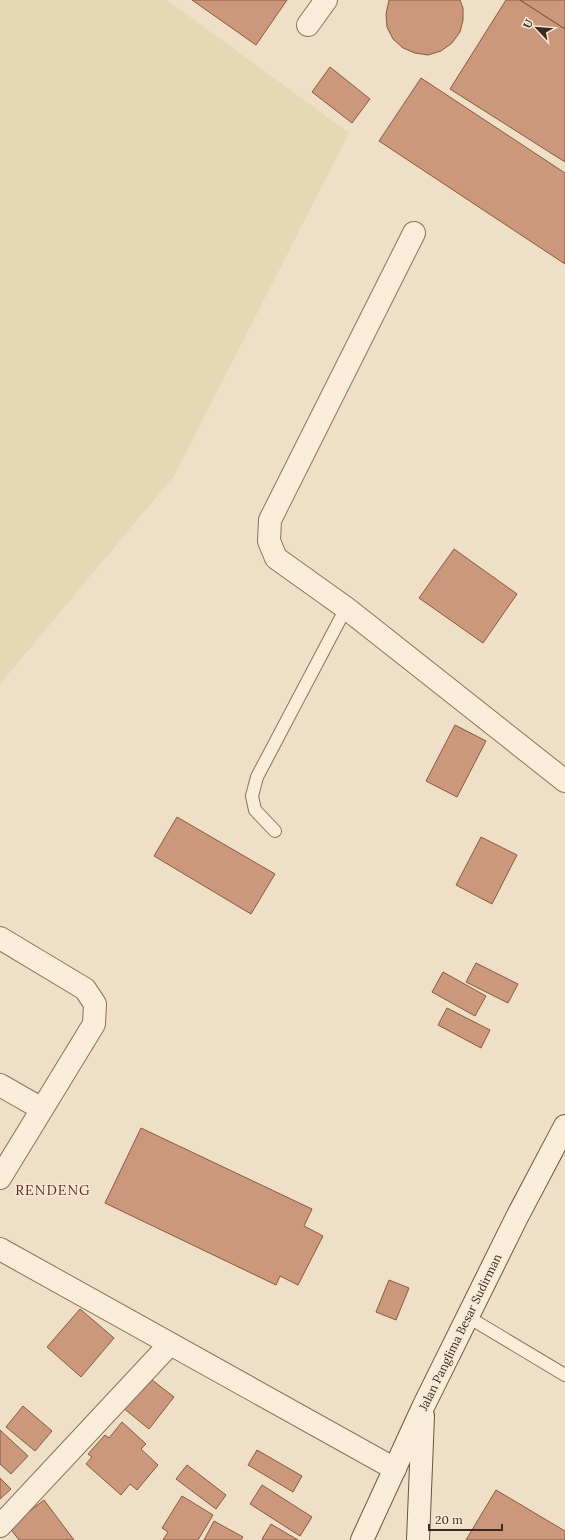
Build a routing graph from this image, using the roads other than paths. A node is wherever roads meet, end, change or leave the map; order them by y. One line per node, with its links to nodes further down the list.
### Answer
1 (326, 0): 2 (street)
2 (308, 25)
3 (414, 233): 4 (street)
4 (346, 608): 5 (street); 6 (lane)
5 (565, 781)
6 (275, 831)
7 (0, 938): 9 (street)
8 (0, 1085): 9 (street)
9 (42, 1109): 11 (street)
10 (565, 1126): 13 (street, Jalan Panglima Besar Sudirman)
11 (0, 1178)
12 (0, 1249): 14 (street)
13 (468, 1317): 15 (lane); 16 (street, Jalan Panglima Besar Sudirman)
14 (170, 1344): 17 (street); 18 (street)
15 (565, 1375)
16 (424, 1405): 17 (street, Jalan Panglima Besar Sudirman); 20 (street)
17 (394, 1469): 19 (street, Jalan Panglima Besar Sudirman)
18 (0, 1526)
19 (362, 1540)
20 (418, 1540)

